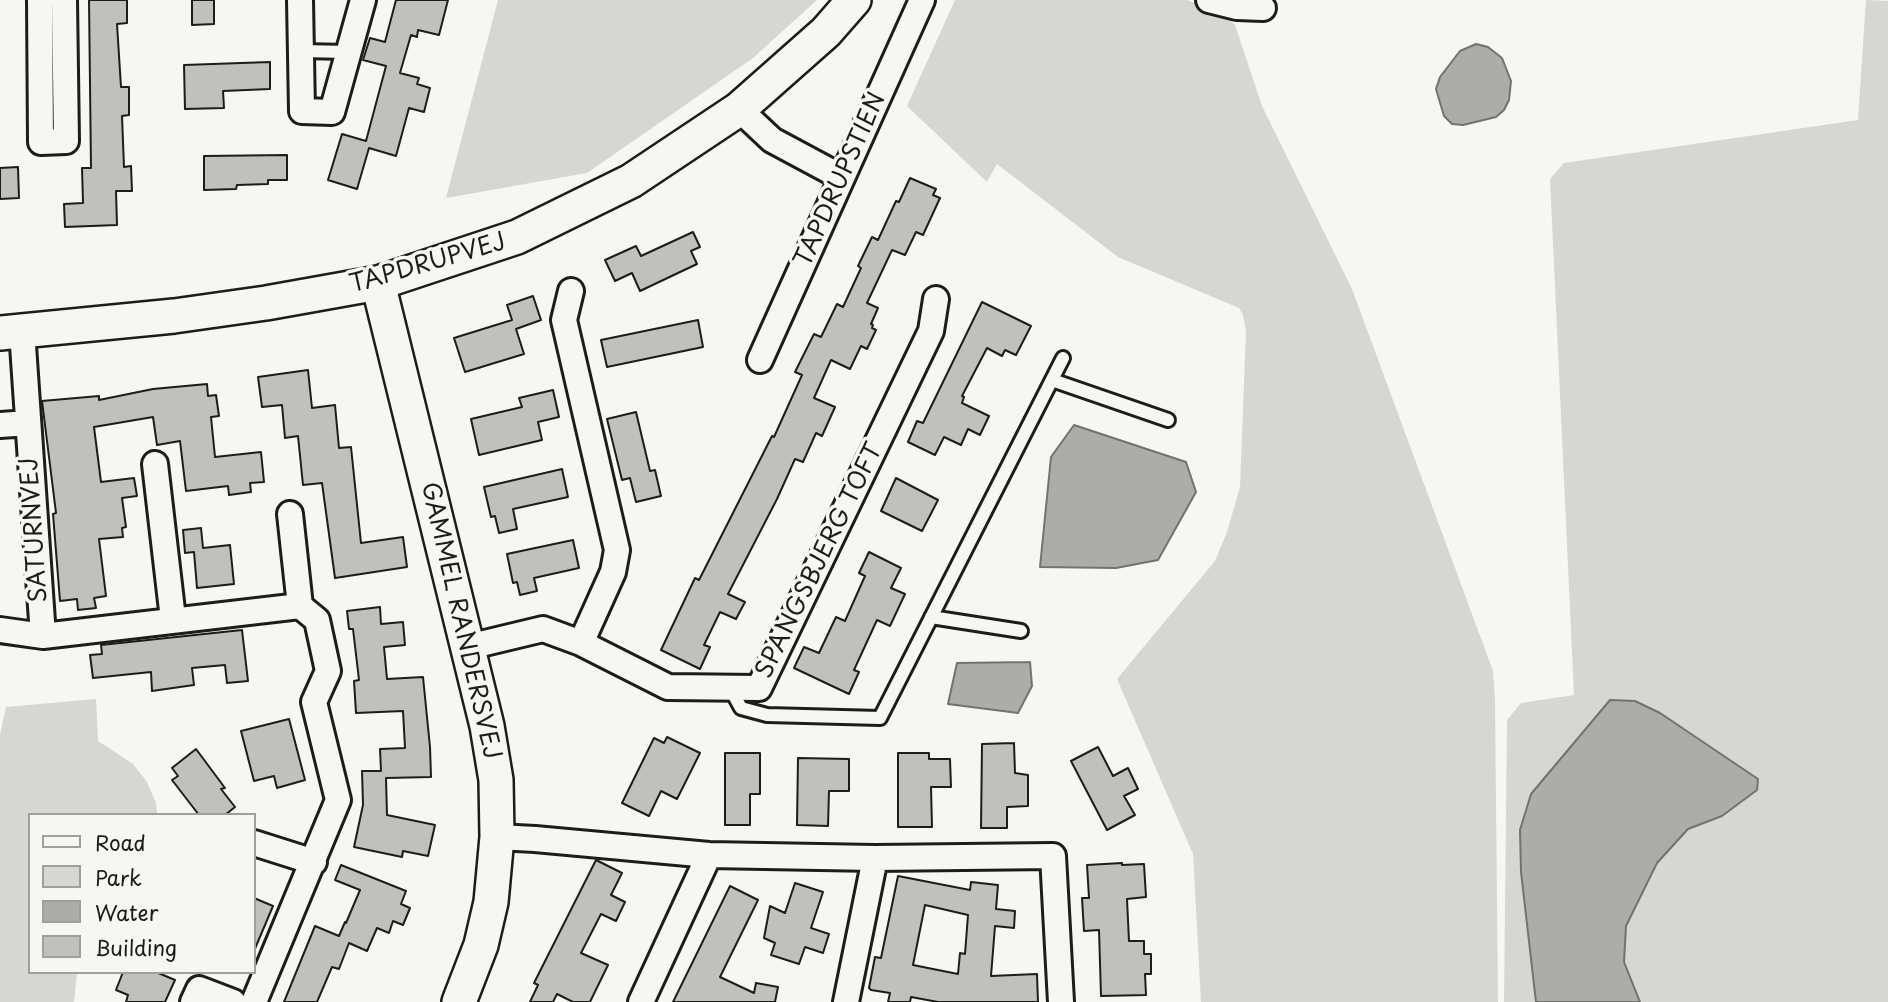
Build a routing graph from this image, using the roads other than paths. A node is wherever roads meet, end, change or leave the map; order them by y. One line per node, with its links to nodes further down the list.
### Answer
1 (40, 0): 2 (street)
2 (64, 0)
3 (300, 0): 9 (street)
4 (363, 0): 10 (street)
5 (854, 0): 11 (street, TAPDRUPVEJ)
6 (922, 0): 12 (street, TAPDRUPSTIEN)
7 (1209, 0): 8 (street)
8 (1263, 8)
9 (301, 51): 10 (lane); 10 (street)
10 (348, 52)
11 (739, 109): 12 (street); 13 (street, TAPDRUPVEJ)
12 (841, 177): 18 (street, TAPDRUPSTIEN)
13 (379, 283): 16 (street, TAPDRUPVEJ); 32 (street, GAMMEL RANDERSVEJ)
14 (571, 291): 31 (street)
15 (936, 299): 33 (street, SPANGSBJERG TOFT)
16 (11, 332): 21 (street, SATURNVEJ)
17 (1063, 358): 19 (lane)
18 (760, 360)
19 (1052, 380): 20 (lane); 26 (lane)
20 (1168, 420)
21 (28, 423): 22 (street, SATURNVEJ); 30 (street, SATURNVEJ)
22 (0, 425)
23 (155, 464): 27 (street)
24 (290, 514): 25 (street)
25 (300, 606): 27 (street, SATURNVEJ); 38 (street)
26 (931, 617): 29 (lane); 33 (lane)
27 (173, 619): 30 (street, SATURNVEJ)
28 (0, 631): 30 (street, SATURNVEJ)
29 (1021, 631)
30 (43, 636)
31 (581, 643): 32 (street, SPANGSBJERG TOFT); 33 (street, SPANGSBJERG TOFT)
32 (468, 647): 34 (street, GAMMEL RANDERSVEJ)
33 (730, 688)
34 (497, 838): 36 (street); 42 (street, GAMMEL RANDERSVEJ)
35 (256, 844): 38 (street)
36 (709, 855): 37 (street); 43 (street)
37 (875, 858): 44 (street); 45 (street)
38 (314, 862): 41 (street)
39 (192, 1002): 40 (street)
40 (233, 1002)
41 (254, 1002)
42 (459, 1002)
43 (641, 1002)
44 (846, 1002)
45 (1061, 1002)

